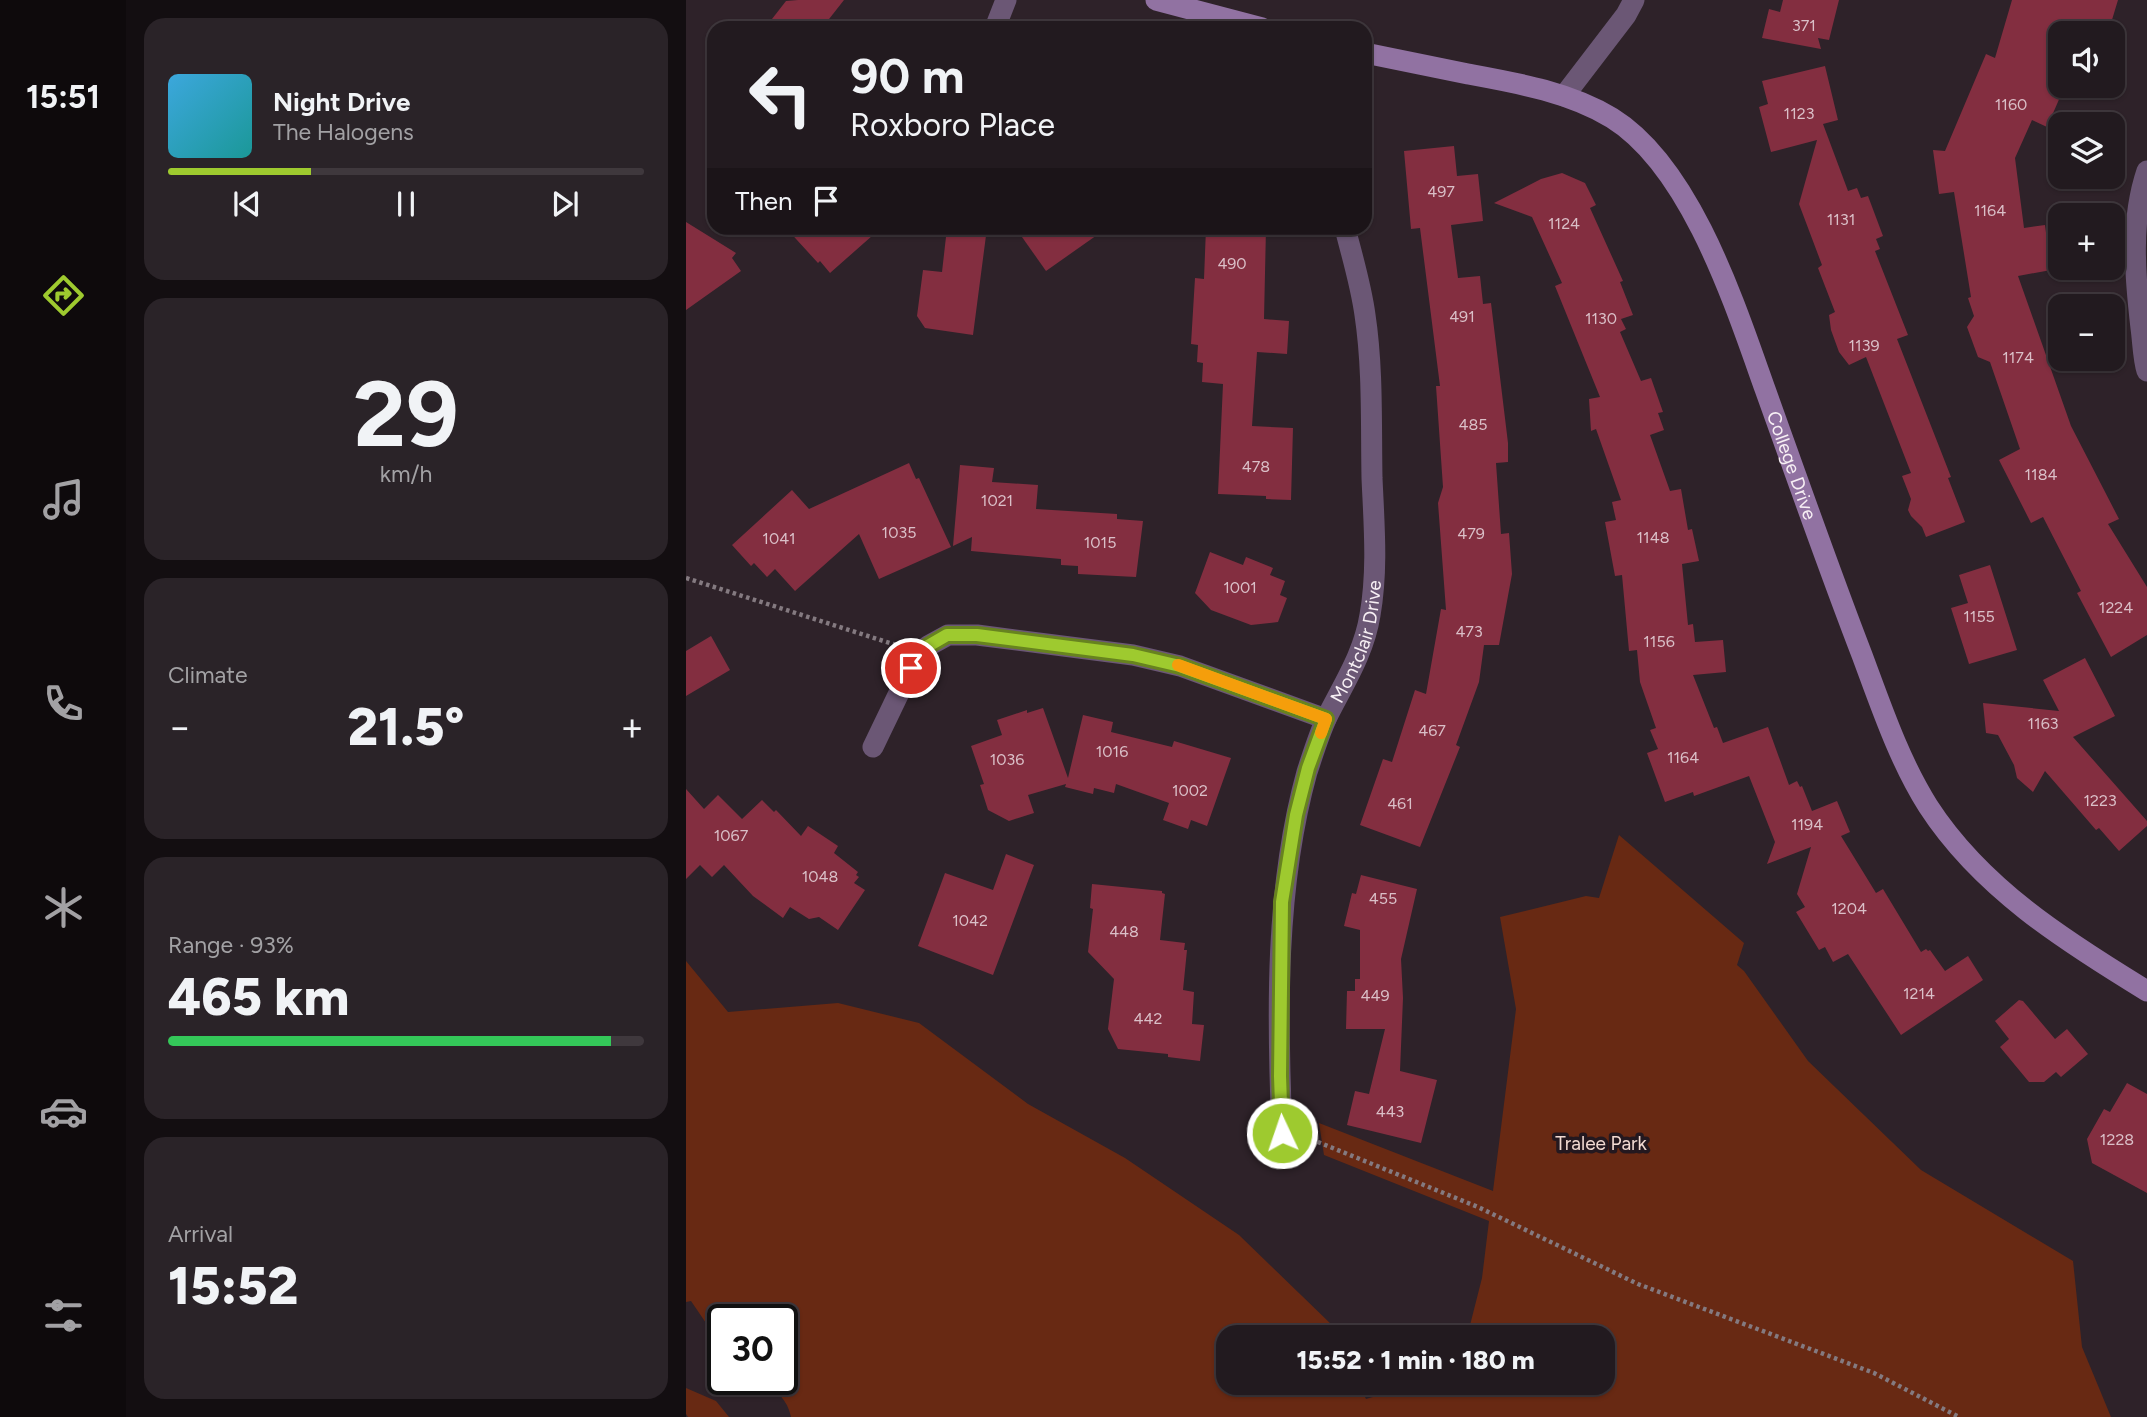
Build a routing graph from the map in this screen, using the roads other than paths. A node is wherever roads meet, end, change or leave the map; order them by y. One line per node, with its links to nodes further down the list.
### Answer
1 (1006, 0): 4 (street)
2 (1156, 0): 5 (street)
3 (1634, 0): 7 (street)
4 (998, 21)
5 (1236, 21)
6 (1372, 54): 7 (street, College Drive)
7 (1564, 96): 13 (street, College Drive)
8 (2147, 171): 10 (street)
9 (1347, 235): 11 (street, Montclair Drive)
10 (2147, 371)
11 (1326, 719): 12 (street); 14 (street, Montclair Drive)
12 (873, 747)
13 (2147, 991)
14 (1282, 1133)

